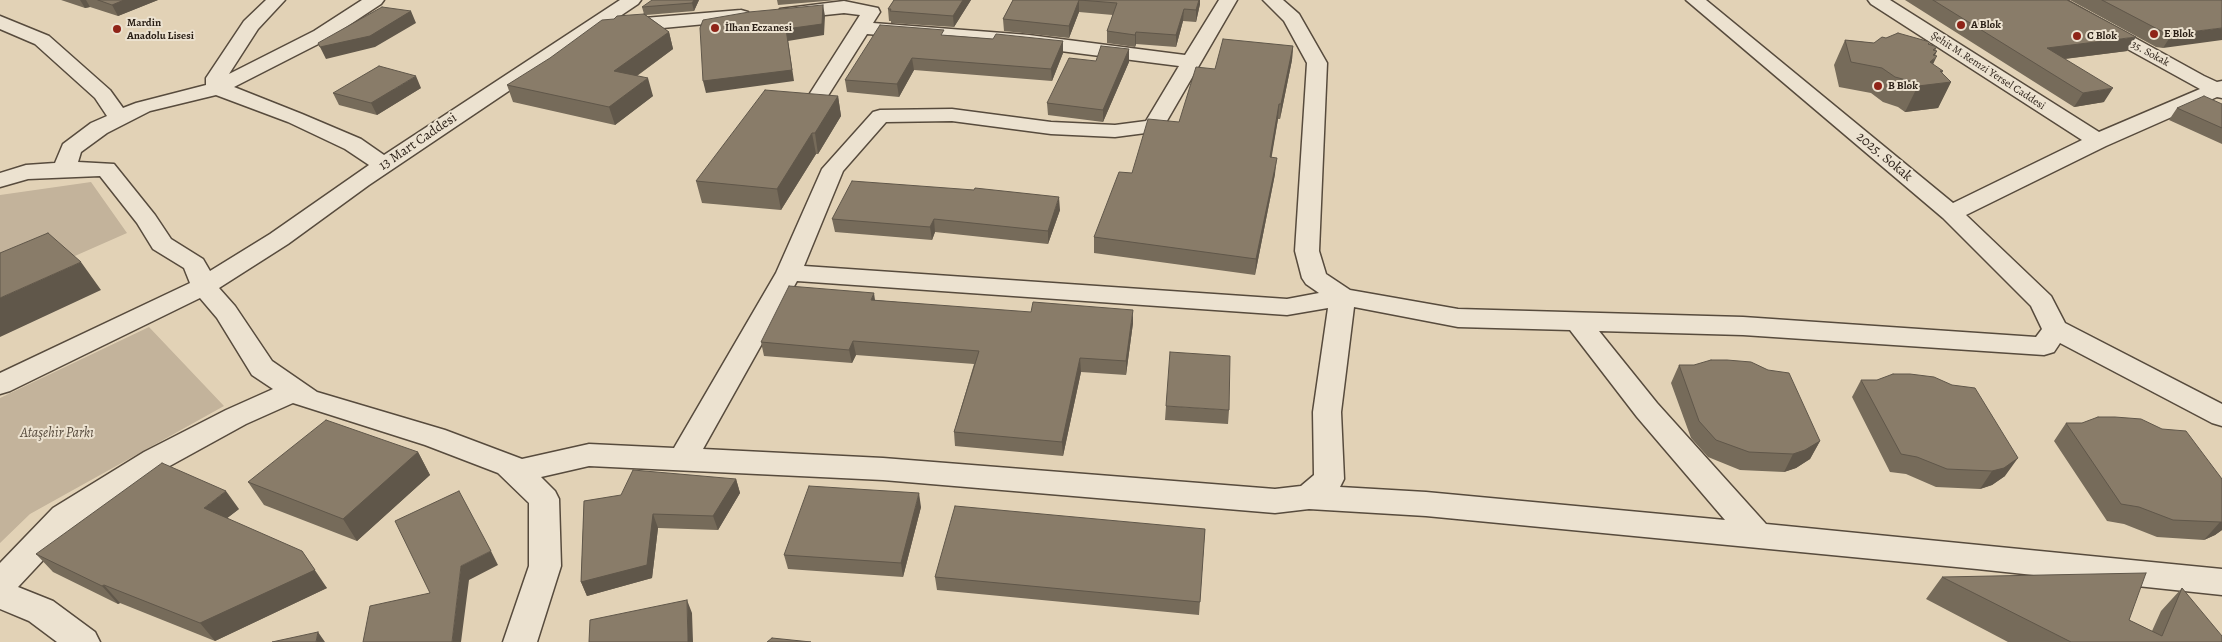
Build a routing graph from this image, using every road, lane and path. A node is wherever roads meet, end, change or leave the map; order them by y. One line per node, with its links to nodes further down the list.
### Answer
1 (276, 0): 13 (street)
2 (375, 0): 13 (street)
3 (632, 0): 11 (street, 13 Mart Caddesi)
4 (1228, 0): 12 (street)
5 (1272, 0): 24 (street)
6 (1695, 0): 21 (street, 2025. Sokak)
7 (1878, 0): 17 (street, Şehit M.Remzi Yersel Caddesi)
8 (2052, 0): 14 (street, 35. Sokak)
9 (871, 13): 11 (street); 12 (street); 15 (street)
10 (0, 22): 16 (street)
11 (588, 28): 18 (street, 13 Mart Caddesi)
12 (1192, 62): 22 (street)
13 (216, 88): 16 (street); 18 (street)
14 (2220, 89): 17 (street)
15 (817, 98)
16 (119, 118): 19 (street)
17 (2098, 141): 21 (street)
18 (384, 165): 23 (street, 13 Mart Caddesi)
19 (64, 169): 20 (street); 23 (street)
20 (0, 180)
21 (1951, 213): 26 (street, 2025. Sokak)
22 (789, 274): 24 (street); 30 (street)
23 (204, 286): 27 (street, 13 Mart Caddesi); 28 (street)
24 (1342, 297): 25 (street); 32 (street)
25 (1577, 322): 26 (street); 33 (street)
26 (2055, 329): 29 (street)
27 (0, 384)
28 (296, 391): 31 (street); 35 (street)
29 (2222, 416)
30 (683, 460): 31 (street); 32 (street)
31 (516, 472): 38 (street)
32 (1309, 497): 33 (street)
33 (1756, 535): 34 (street)
34 (2222, 582)
35 (0, 585)
36 (0, 594): 37 (street)
37 (83, 642)
38 (520, 642)

